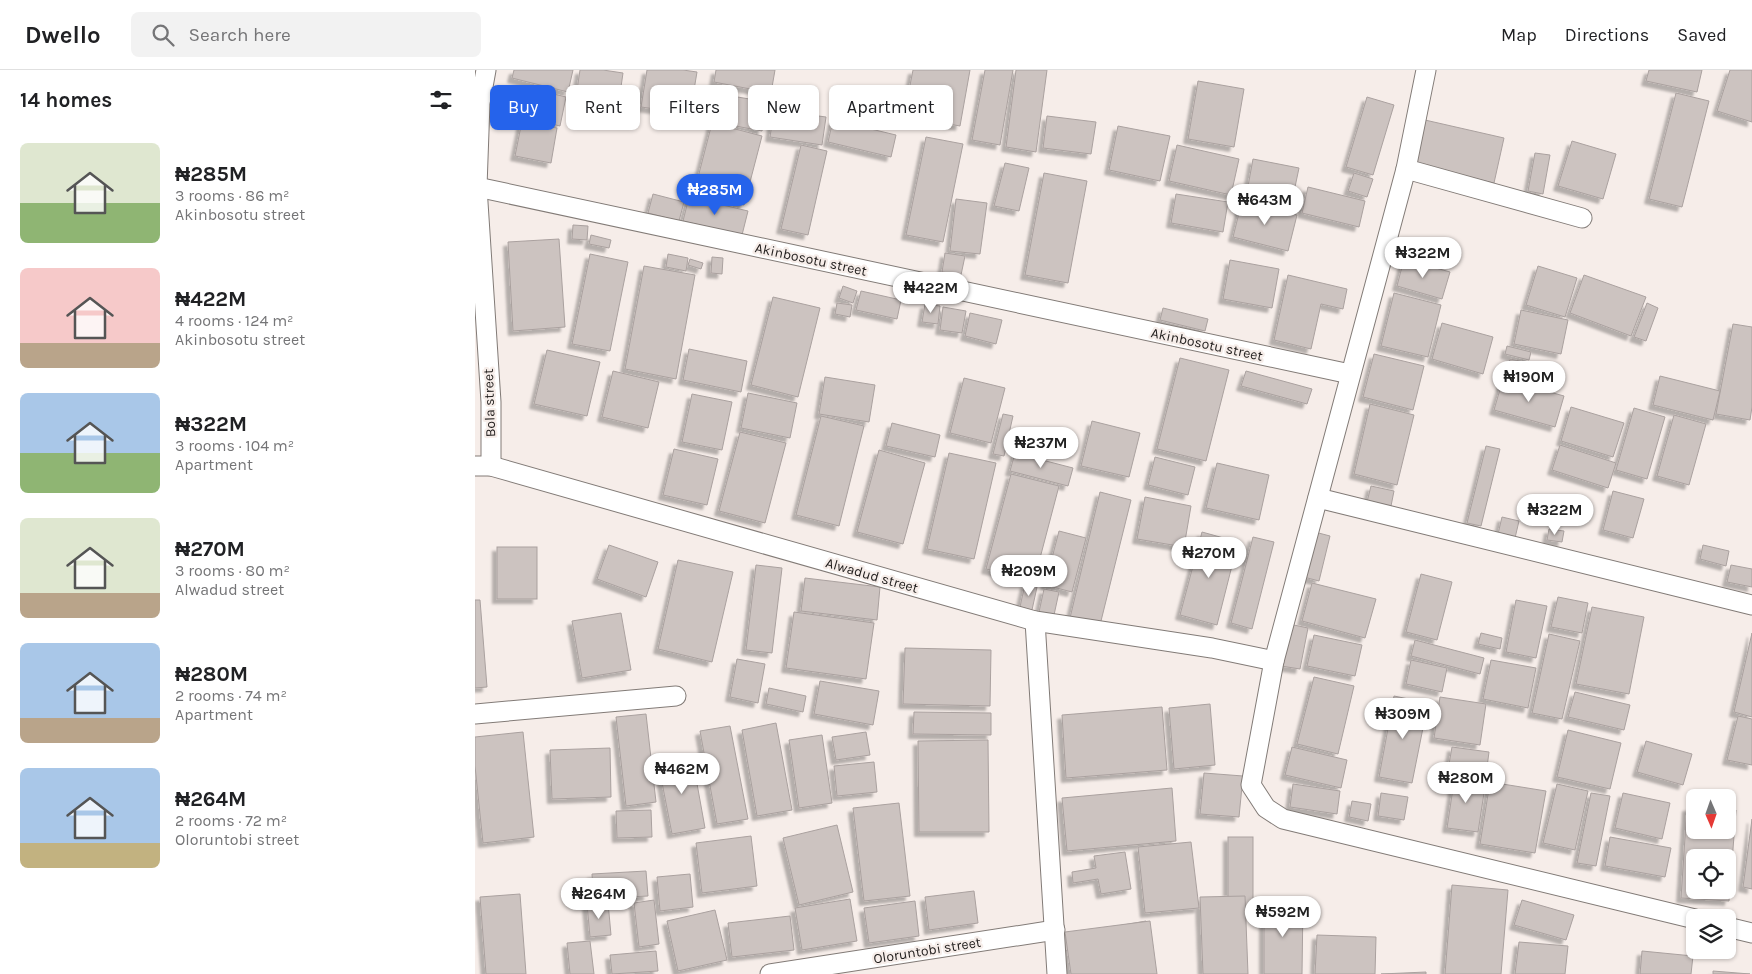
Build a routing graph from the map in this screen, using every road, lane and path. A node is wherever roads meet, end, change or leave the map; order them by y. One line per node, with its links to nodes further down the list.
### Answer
1 (486, 70): 3 (street, Bola street)
2 (1426, 70): 4 (street)
3 (478, 104): 5 (street, Bola street)
4 (1406, 169): 6 (street); 7 (street)
5 (477, 187): 7 (street, Akinbosotu street); 8 (street, Bola street)
6 (1582, 218)
7 (1350, 374): 9 (street)
8 (483, 466): 11 (street, Alwadud street)
9 (1318, 498): 10 (street); 12 (street)
10 (1752, 605)
11 (1035, 621): 12 (street, Alwadud street); 17 (street)
12 (1274, 661): 15 (street)
13 (676, 696): 14 (street)
14 (475, 714)
15 (1686, 917)
16 (1736, 929): 18 (street)
17 (1055, 930): 19 (street, Oloruntobi street); 20 (street)
18 (1752, 933)
19 (770, 974)
20 (1057, 974)

